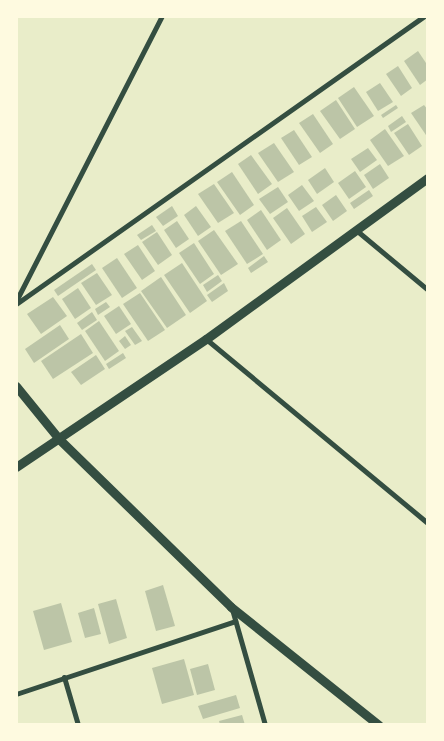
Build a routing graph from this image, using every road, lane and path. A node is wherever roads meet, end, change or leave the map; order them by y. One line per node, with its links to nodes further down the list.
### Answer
1 (162, 16): 6 (street)
2 (424, 16): 6 (street)
3 (428, 178): 4 (street)
4 (356, 230): 5 (street); 7 (street)
5 (428, 290)
6 (16, 302)
7 (206, 339): 9 (street); 11 (street)
8 (16, 386): 9 (street)
9 (59, 439): 10 (street); 12 (street)
10 (16, 467)
11 (428, 523)
12 (231, 606): 13 (street); 18 (street)
13 (235, 621): 14 (street); 17 (street)
14 (64, 677): 15 (street); 16 (street)
15 (16, 694)
16 (78, 725)
17 (265, 725)
18 (379, 725)

